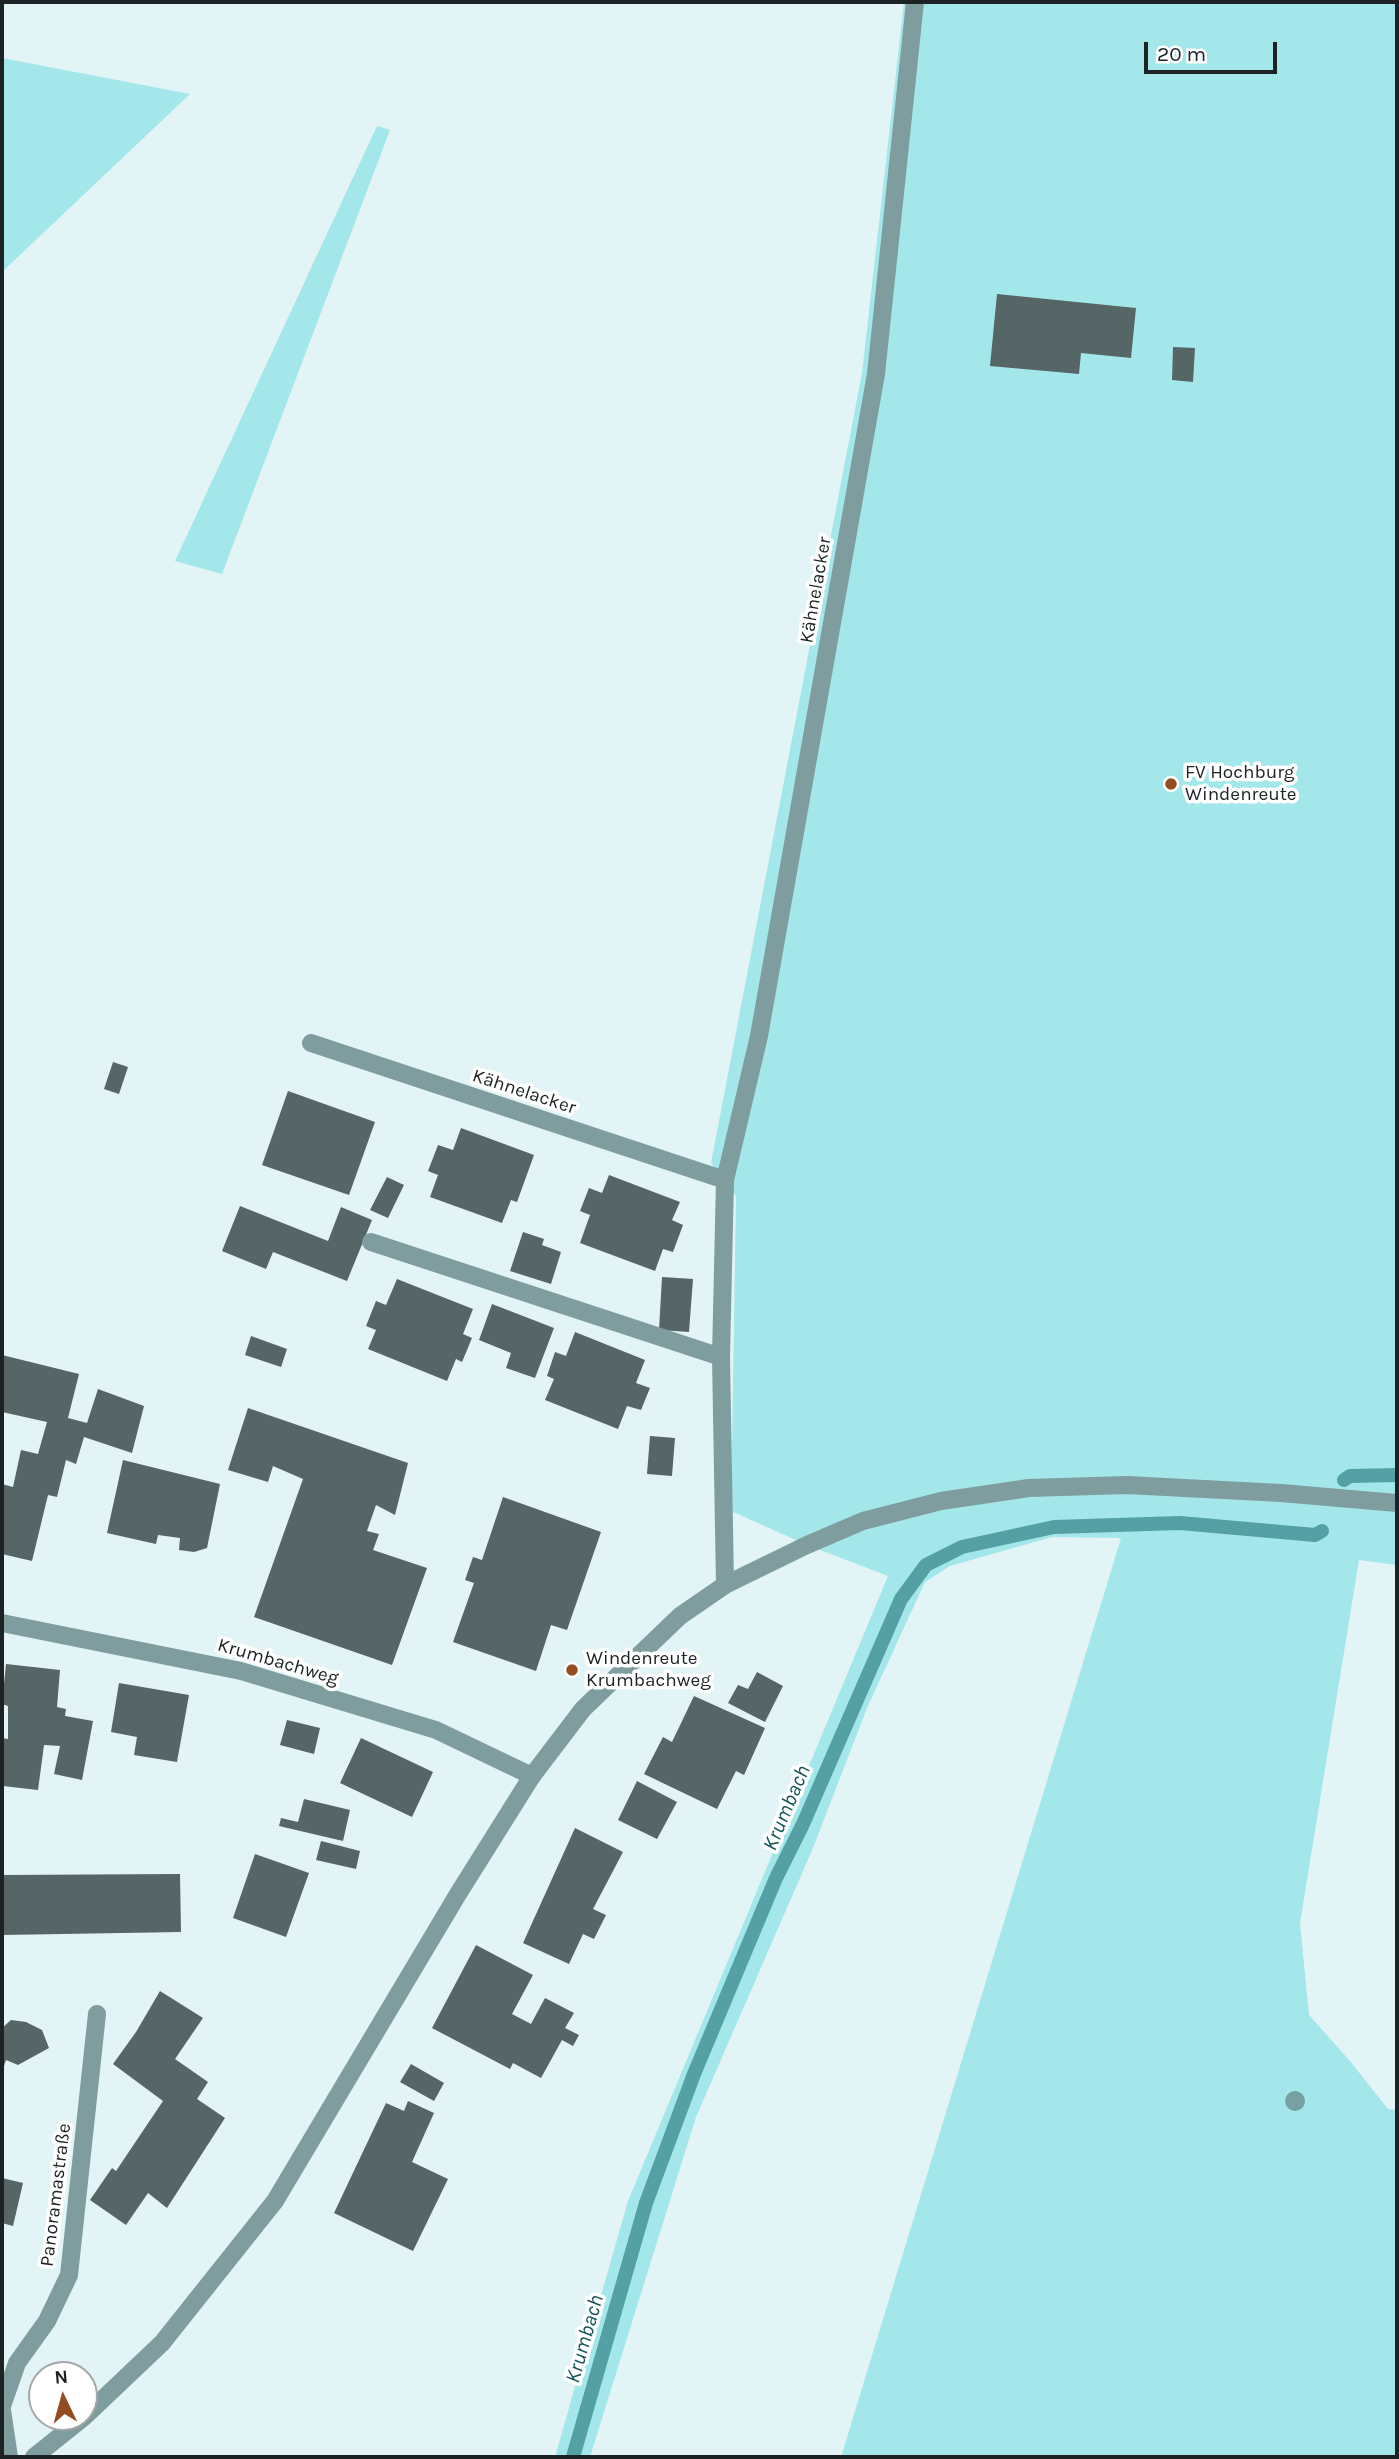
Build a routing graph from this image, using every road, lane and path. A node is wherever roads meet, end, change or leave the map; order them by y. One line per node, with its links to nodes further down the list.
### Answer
1 (915, 2): 3 (street, Kähnelacker)
2 (311, 1043): 3 (street, Kähnelacker)
3 (725, 1180): 5 (street, Kähnelacker)
4 (371, 1242): 5 (street)
5 (721, 1357): 7 (street, Kähnelacker)
6 (1397, 1503): 7 (street)
7 (725, 1585): 9 (street)
8 (2, 1623): 9 (street, Krumbachweg)
9 (533, 1776): 11 (street)
10 (97, 2014): 12 (street, Panoramastraße)
11 (98, 2404)
12 (2, 2408): 14 (street, Panoramastraße)
13 (66, 2431): 15 (street)
14 (9, 2457)
15 (34, 2457)

